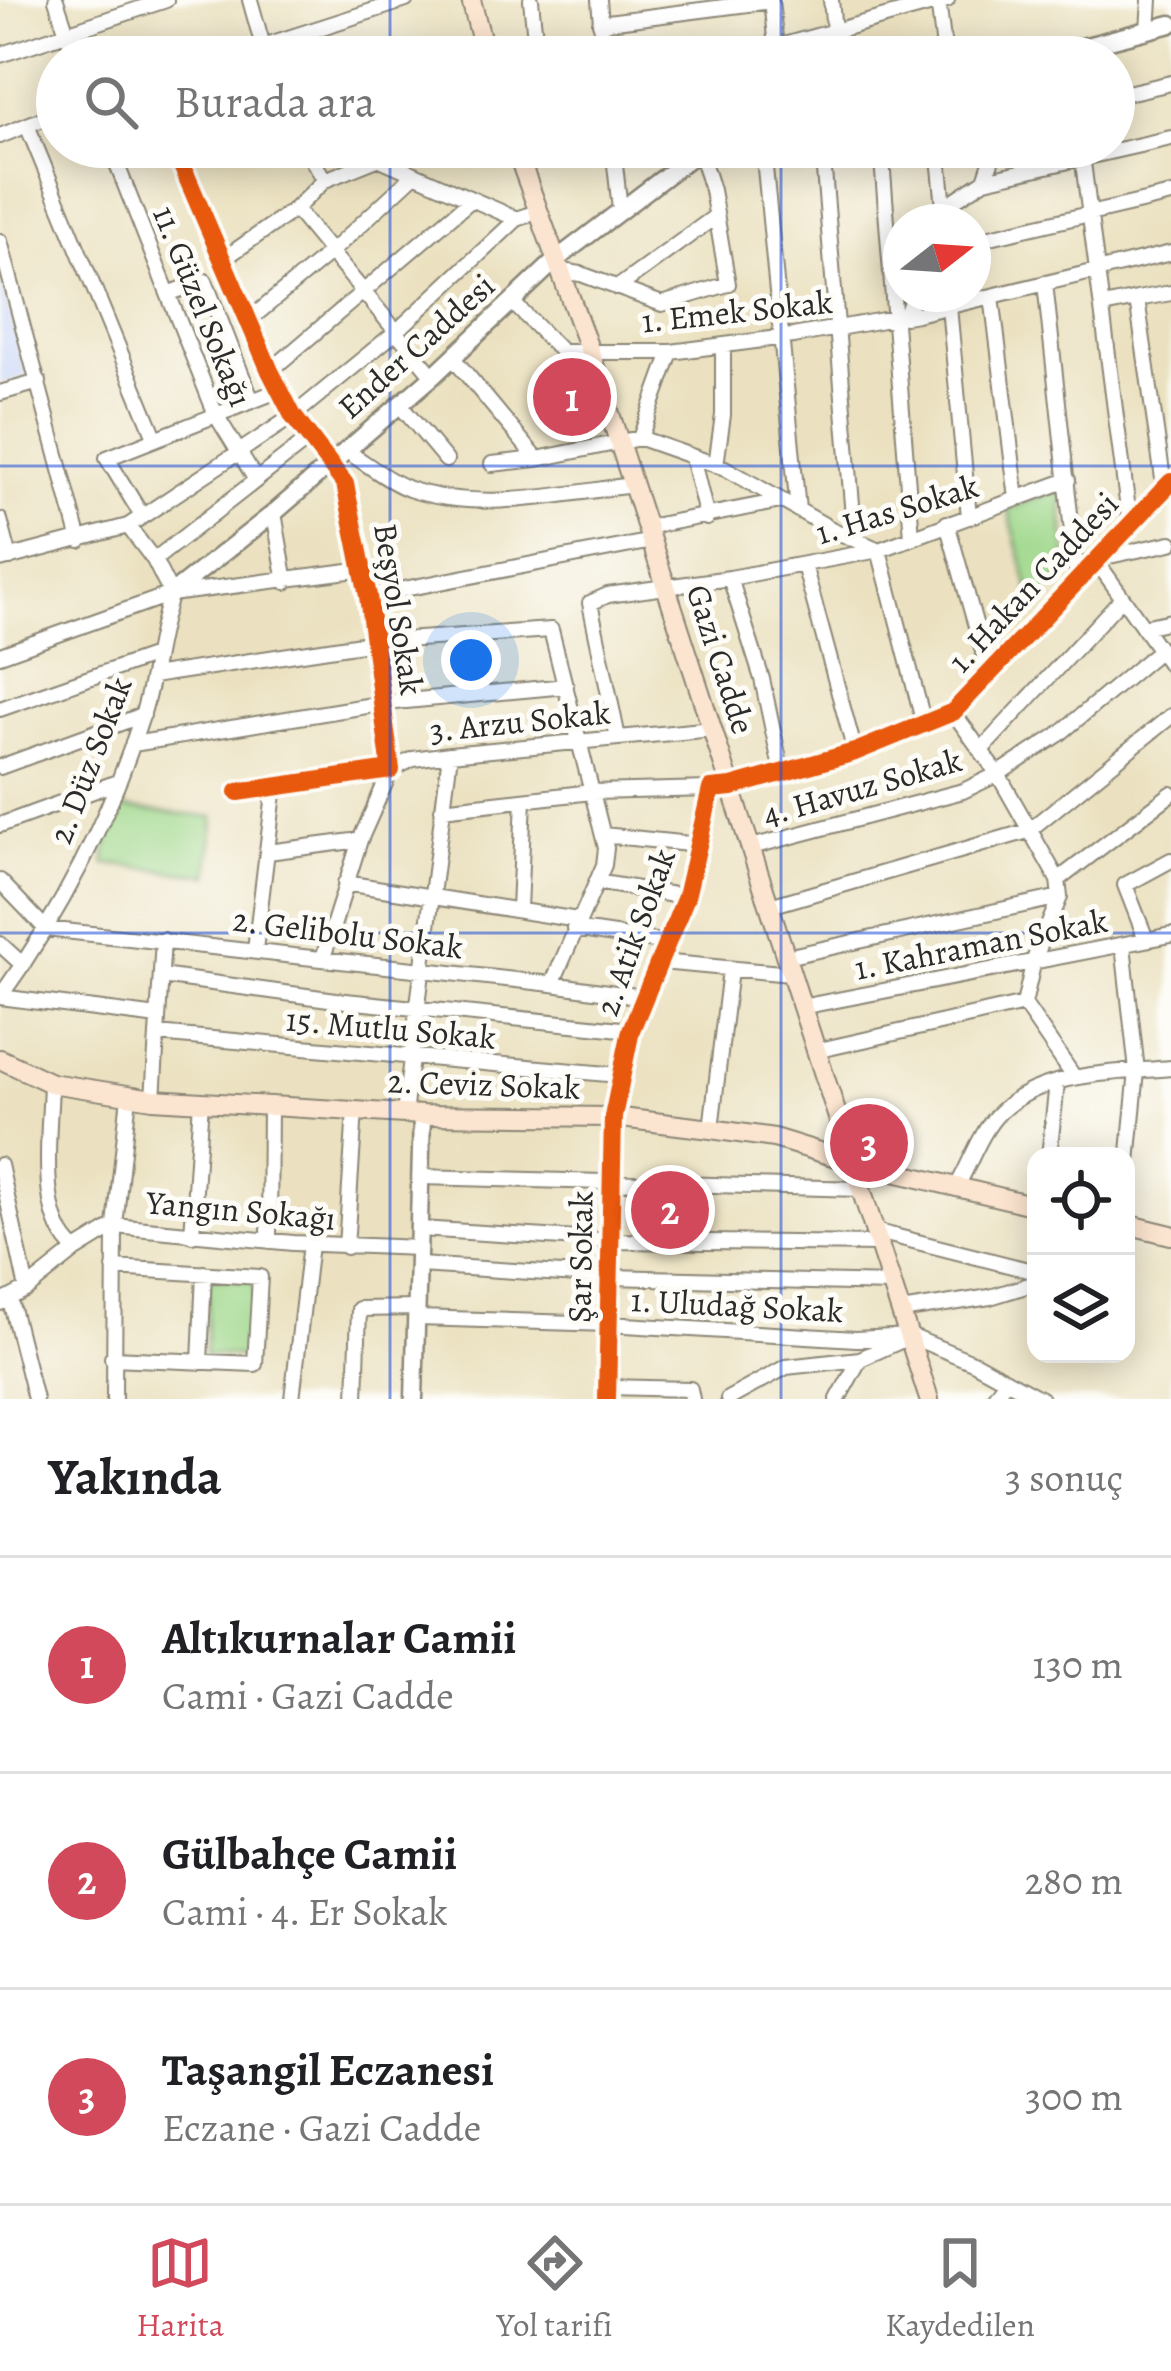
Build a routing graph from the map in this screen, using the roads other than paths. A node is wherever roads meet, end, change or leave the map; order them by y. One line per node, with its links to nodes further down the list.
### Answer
1 (56, 0): 17 (street)
2 (166, 0): 17 (street)
3 (250, 0): 20 (street)
4 (406, 0): 21 (street)
5 (471, 0): 22 (main road)
6 (531, 0): 23 (street)
7 (599, 0): 13 (street)
8 (771, 0): 13 (street); 25 (street)
9 (831, 0): 16 (street)
10 (1150, 0): 15 (street)
11 (941, 1): 12 (street); 27 (street)
12 (887, 8): 16 (street)
13 (600, 23): 24 (street)
14 (1171, 24): 15 (street)
15 (1148, 30): 28 (street)
16 (834, 31): 26 (street)
17 (65, 32): 18 (street); 19 (street)
18 (54, 36)
19 (67, 36)
20 (260, 36)
21 (308, 36)
22 (480, 36)
23 (534, 36)
24 (602, 36)
25 (775, 36)
26 (820, 36)
27 (944, 36)
28 (1127, 36)
29 (36, 42): 30 (street)
30 (0, 55)
31 (1171, 82): 32 (street)
32 (1135, 91)
33 (36, 121): 34 (street)
34 (27, 125): 35 (street); 38 (street)
35 (0, 136)
36 (1171, 138): 37 (street)
37 (1135, 144)
38 (36, 147)
39 (45, 168): 106 (street)
40 (119, 168): 79 (street, 11. Güzel Sokağı)
41 (183, 168): 73 (street, Beşyol Sokak)
42 (317, 168): 57 (street)
43 (354, 168): 57 (street)
44 (401, 168): 56 (street)
45 (523, 168): 65 (main road, Gazi Cadde)
46 (615, 168): 64 (street)
47 (675, 168): 64 (street, Ender Caddesi)
48 (706, 168): 66 (street)
49 (765, 168): 92 (street)
50 (824, 168): 90 (street)
51 (883, 168): 88 (street)
52 (939, 168): 61 (street)
53 (989, 168): 58 (street)
54 (1028, 168): 58 (street)
55 (1084, 168): 67 (street)
56 (415, 174): 60 (street); 71 (street)
57 (325, 180): 63 (street)
58 (985, 180): 62 (street)
59 (1171, 195): 67 (street)
60 (472, 199): 68 (street); 78 (street)
61 (941, 204)
62 (955, 204)
63 (296, 209): 71 (street); 73 (street)
64 (620, 209): 74 (street, Ender Caddesi)
65 (539, 212): 68 (street); 74 (main road, Gazi Cadde)
66 (716, 215): 77 (street); 77 (street)
67 (1090, 215): 69 (street); 75 (street)
68 (517, 219): 91 (street)
69 (991, 237)
70 (0, 241): 99 (street)
71 (331, 252): 78 (street); 89 (street)
72 (1171, 253): 75 (street, 1. Emek Sokak)
73 (222, 260): 89 (street, Beşyol Sokak)
74 (559, 265): 77 (street); 83 (street, Ender Caddesi); 94 (main road, Gazi Cadde)
75 (1099, 271): 76 (street, 1. Emek Sokak); 84 (street)
76 (1045, 283): 81 (street, 1. Emek Sokak); 119 (street)
77 (617, 287)
78 (365, 292): 91 (street); 97 (street)
79 (170, 293): 102 (street); 104 (street, 11. Güzel Sokağı)
80 (1171, 293): 82 (street)
81 (992, 296): 122 (street)
82 (1137, 299): 84 (street); 120 (street)
83 (512, 302): 94 (street, 1. Emek Sokak); 96 (street, Ender Caddesi)
84 (1103, 307): 131 (street)
85 (903, 312): 88 (street)
86 (924, 312): 88 (street, 1. Emek Sokak)
87 (949, 312): 126 (street)
88 (900, 317): 90 (street, 1. Emek Sokak); 133 (street)
89 (248, 320): 97 (street, Beşyol Sokak)
90 (838, 328): 92 (street, 1. Emek Sokak); 134 (street)
91 (397, 331): 98 (street); 105 (street)
92 (784, 338): 93 (street, 1. Emek Sokak); 124 (street)
93 (723, 346): 95 (street, 1. Emek Sokak); 117 (street)
94 (589, 349): 95 (street, 1. Emek Sokak); 109 (main road, Gazi Cadde)
95 (671, 352): 108 (street)
96 (453, 358): 98 (street, Ender Caddesi); 113 (street)
97 (270, 371): 100 (street, Beşyol Sokak)
98 (433, 376): 103 (street, Ender Caddesi)
99 (39, 382): 101 (street); 135 (street)
100 (280, 390): 102 (street); 105 (street, Beşyol Sokak)
101 (0, 393)
102 (252, 401): 104 (street)
103 (399, 404): 110 (street, Ender Caddesi); 114 (street)
104 (216, 415): 106 (street); 111 (street, 11. Güzel Sokağı)
105 (293, 416): 107 (street, Beşyol Sokak); 111 (street)
106 (154, 437): 129 (street)
107 (310, 437): 115 (street, Beşyol Sokak); 118 (street)
108 (640, 438): 109 (street); 112 (street)
109 (619, 440): 113 (street); 121 (main road, Gazi Cadde)
110 (345, 450): 115 (street, Ender Caddesi); 121 (street)
111 (237, 452): 118 (street, 11. Güzel Sokağı); 129 (street)
112 (692, 457): 117 (street); 127 (street)
113 (537, 459): 116 (street)
114 (446, 460)
115 (330, 463): 125 (street, Ender Caddesi); 142 (street, Beşyol Sokak)
116 (492, 464)
117 (716, 465): 123 (street)
118 (256, 480): 140 (street)
119 (1068, 480): 122 (street, 1. Has Sokak); 144 (street)
120 (1168, 484): 131 (street, 1. Hakan Caddesi)
121 (633, 485): 132 (main road, Gazi Cadde)
122 (1017, 500): 126 (street, 1. Has Sokak)
123 (782, 501): 124 (street); 127 (street)
124 (798, 511): 134 (street)
125 (274, 513): 145 (street); 147 (street, Ender Caddesi)
126 (969, 517): 130 (street, 1. Has Sokak)
127 (707, 518): 132 (street)
128 (0, 520): 138 (street)
129 (135, 521): 135 (street); 140 (street)
130 (947, 524): 133 (street, 1. Has Sokak); 157 (street)
131 (1130, 525): 139 (street, 1. Hakan Caddesi)
132 (649, 534): 146 (main road, Gazi Cadde); 148 (street)
133 (912, 537): 137 (street, 1. Has Sokak)
134 (855, 540): 137 (street)
135 (80, 541): 138 (street)
136 (1171, 543): 139 (street)
137 (879, 550): 141 (street, 1. Has Sokak); 165 (street)
138 (5, 559)
139 (1095, 559): 144 (street, 1. Hakan Caddesi); 149 (street)
140 (154, 560): 147 (street)
141 (804, 565): 143 (street, 1. Has Sokak); 171 (street)
142 (364, 569): 145 (street); 148 (street, Beşyol Sokak)
143 (730, 578): 146 (street, 1. Has Sokak); 175 (street)
144 (1077, 578): 157 (street, 1. Hakan Caddesi)
145 (286, 582): 147 (street)
146 (666, 587): 166 (main road, Gazi Cadde); 167 (street, 1. Has Sokak)
147 (171, 594): 154 (street); 155 (street, 2. Düz Sokak)
148 (368, 596): 152 (street, Beşyol Sokak)
149 (1122, 598): 151 (street); 170 (street)
150 (1171, 621): 151 (street)
151 (1143, 627): 153 (street)
152 (374, 642): 158 (street); 159 (street); 160 (street, Beşyol Sokak)
153 (1160, 650): 156 (street); 176 (street, 4. Havuz Sokak)
154 (0, 655)
155 (155, 655): 158 (street, 2. Düz Sokak); 161 (street)
156 (1171, 666)
157 (989, 673): 162 (street, 1. Hakan Caddesi)
158 (152, 676): 163 (street, 2. Düz Sokak)
159 (566, 686): 160 (street); 168 (street)
160 (385, 703): 169 (street); 174 (street, Beşyol Sokak)
161 (0, 710)
162 (953, 712): 165 (street, 1. Hakan Caddesi); 170 (street)
163 (143, 715): 169 (street, 2. Düz Sokak); 173 (street)
164 (1171, 716): 187 (street)
165 (924, 724): 171 (street, 1. Hakan Caddesi)
166 (713, 729): 167 (street, 3. Arzu Sokak); 179 (main road, Gazi Cadde)
167 (618, 738): 168 (street, 3. Arzu Sokak)
168 (580, 741): 172 (street, 3. Arzu Sokak); 182 (street)
169 (133, 744): 177 (street, 2. Düz Sokak)
170 (982, 748): 176 (street)
171 (855, 752): 175 (street, 1. Hakan Caddesi)
172 (450, 754): 174 (street, 3. Arzu Sokak); 185 (street)
173 (0, 765)
174 (391, 770): 178 (street); 189 (street, 3. Arzu Sokak)
175 (782, 773): 179 (street, 1. Hakan Caddesi)
176 (998, 774): 187 (street); 191 (street, 4. Havuz Sokak)
177 (115, 784): 186 (street); 204 (street, 2. Düz Sokak)
178 (275, 785): 181 (street); 192 (street)
179 (732, 787): 180 (street); 191 (main road, Gazi Cadde)
180 (711, 789): 182 (street); 190 (street, 2. Atik Sokak)
181 (238, 792)
182 (592, 792): 184 (street); 188 (street)
183 (1171, 794): 194 (street)
184 (524, 800): 185 (street); 202 (street)
185 (442, 808): 198 (street)
186 (0, 826)
187 (1028, 831): 194 (street); 201 (street)
188 (603, 835): 190 (street); 196 (street)
189 (359, 840): 192 (street); 197 (street, 3. Arzu Sokak)
190 (699, 845): 199 (street, 2. Atik Sokak)
191 (751, 847): 201 (main road, Gazi Cadde)
192 (268, 852): 211 (street)
193 (1171, 860): 206 (street)
194 (1058, 880): 200 (street)
195 (0, 881): 204 (street)
196 (596, 882): 199 (street); 203 (street)
197 (345, 883): 198 (street); 212 (street, 3. Arzu Sokak)
198 (430, 894): 202 (street); 217 (street)
199 (686, 897): 209 (street, 2. Atik Sokak)
200 (1060, 897): 213 (street); 216 (street)
201 (770, 906): 216 (main road, Gazi Cadde)
202 (519, 908): 203 (street)
203 (576, 925): 209 (street); 220 (street)
204 (46, 929): 207 (street, 2. Gelibolu Sokak); 215 (street, 2. Düz Sokak)
205 (1171, 934): 206 (street, 1. Kahraman Sokak)
206 (1145, 939): 210 (street, 1. Kahraman Sokak)
207 (163, 940): 211 (street, 2. Gelibolu Sokak); 219 (street)
208 (0, 944): 215 (street)
209 (668, 944): 214 (street, 2. Atik Sokak)
210 (1123, 945): 213 (street, 1. Kahraman Sokak); 233 (street)
211 (255, 950): 212 (street, 2. Gelibolu Sokak)
212 (322, 958): 217 (street, 2. Gelibolu Sokak)
213 (1034, 960): 223 (street); 224 (street, 1. Kahraman Sokak)
214 (661, 962): 218 (street); 222 (street, 2. Atik Sokak)
215 (23, 965): 221 (street, 2. Düz Sokak)
216 (788, 966): 218 (street); 224 (main road, Gazi Cadde)
217 (421, 969): 220 (street, 2. Gelibolu Sokak); 225 (street)
218 (730, 970): 245 (street)
219 (161, 976): 225 (street); 226 (street)
220 (552, 984): 222 (street, 2. Gelibolu Sokak)
221 (0, 997): 226 (street)
222 (643, 998): 227 (street, 2. Atik Sokak)
223 (1024, 1004): 229 (street); 235 (street)
224 (801, 1006): 229 (main road, Gazi Cadde)
225 (416, 1008): 227 (street); 230 (street)
226 (158, 1017): 228 (street)
227 (631, 1030): 234 (street, 2. Atik Sokak)
228 (157, 1034): 230 (street, 15. Mutlu Sokak); 239 (street)
229 (815, 1051): 248 (main road, Gazi Cadde)
230 (410, 1056): 234 (street, 15. Mutlu Sokak); 243 (street)
231 (0, 1059): 236 (main road, 2. Ceviz Sokak)
232 (1171, 1068): 233 (street)
233 (1136, 1071): 235 (street); 247 (street)
234 (619, 1075): 244 (street, 2. Atik Sokak)
235 (1074, 1077): 237 (street)
236 (50, 1083): 238 (main road, 2. Ceviz Sokak); 265 (street)
237 (1058, 1083): 246 (street); 252 (street)
238 (129, 1096): 239 (main road, 2. Ceviz Sokak); 255 (street)
239 (153, 1099): 240 (main road, 2. Ceviz Sokak)
240 (201, 1101): 241 (main road, 2. Ceviz Sokak); 257 (street)
241 (270, 1104): 242 (main road, 2. Ceviz Sokak); 260 (street)
242 (356, 1110): 243 (main road, 2. Ceviz Sokak); 263 (street)
243 (413, 1115): 244 (main road, 2. Ceviz Sokak); 250 (street)
244 (613, 1117): 245 (main road, 2. Ceviz Sokak); 251 (street, Şar Sokak)
245 (710, 1129): 248 (main road, 2. Ceviz Sokak)
246 (1050, 1147)
247 (1129, 1147)
248 (852, 1162): 252 (main road, 2. Ceviz Sokak); 253 (main road, Gazi Cadde)
249 (0, 1165): 272 (street)
250 (421, 1177): 251 (street); 264 (street)
251 (612, 1181): 253 (street); 261 (street, Şar Sokak)
252 (957, 1186): 254 (main road, 2. Ceviz Sokak)
253 (860, 1189): 259 (main road, Gazi Cadde)
254 (1027, 1204)
255 (115, 1226): 257 (street, Yangın Sokağı); 265 (street, Yangın Sokağı); 266 (street)
256 (1135, 1226): 258 (main road)
257 (192, 1235): 260 (street, Yangın Sokağı)
258 (1171, 1235)
259 (877, 1237): 261 (street); 267 (street); 270 (main road, Gazi Cadde)
260 (269, 1241): 262 (street, Yangın Sokağı)
261 (610, 1241): 264 (street); 269 (street, Şar Sokak)
262 (310, 1244): 263 (street, Yangın Sokağı); 286 (street)
263 (346, 1246): 264 (street, Yangın Sokağı)
264 (419, 1247): 269 (street); 275 (street)
265 (76, 1250): 272 (street, Yangın Sokağı)
266 (114, 1268): 268 (street); 278 (street)
267 (1027, 1270)
268 (204, 1274): 280 (street); 280 (street)
269 (610, 1277): 270 (street); 276 (street, Şar Sokak)
270 (892, 1284): 274 (main road, Gazi Cadde)
271 (1027, 1286): 274 (street)
272 (27, 1289): 273 (street, Yangın Sokağı)
273 (5, 1302): 284 (street)
274 (901, 1311): 277 (main road, Gazi Cadde)
275 (417, 1313): 276 (street, 1. Uludağ Sokak); 287 (street, 1. Uludağ Sokak); 288 (street)
276 (609, 1324): 277 (street, 1. Uludağ Sokak); 283 (street, Şar Sokak)
277 (910, 1336): 279 (street); 281 (main road, Gazi Cadde); 282 (street)
278 (112, 1358): 280 (street); 285 (street)
279 (860, 1359): 290 (street); 291 (street)
280 (200, 1362)
281 (922, 1378): 292 (street); 293 (main road, Gazi Cadde)
282 (1006, 1380): 294 (street); 295 (street)
283 (607, 1393): 289 (street)
284 (35, 1399)
285 (114, 1399)
286 (292, 1399)
287 (356, 1399)
288 (414, 1399)
289 (692, 1399)
290 (728, 1399)
291 (838, 1399)
292 (910, 1399)
293 (929, 1399)
294 (993, 1399)
295 (1040, 1399)

